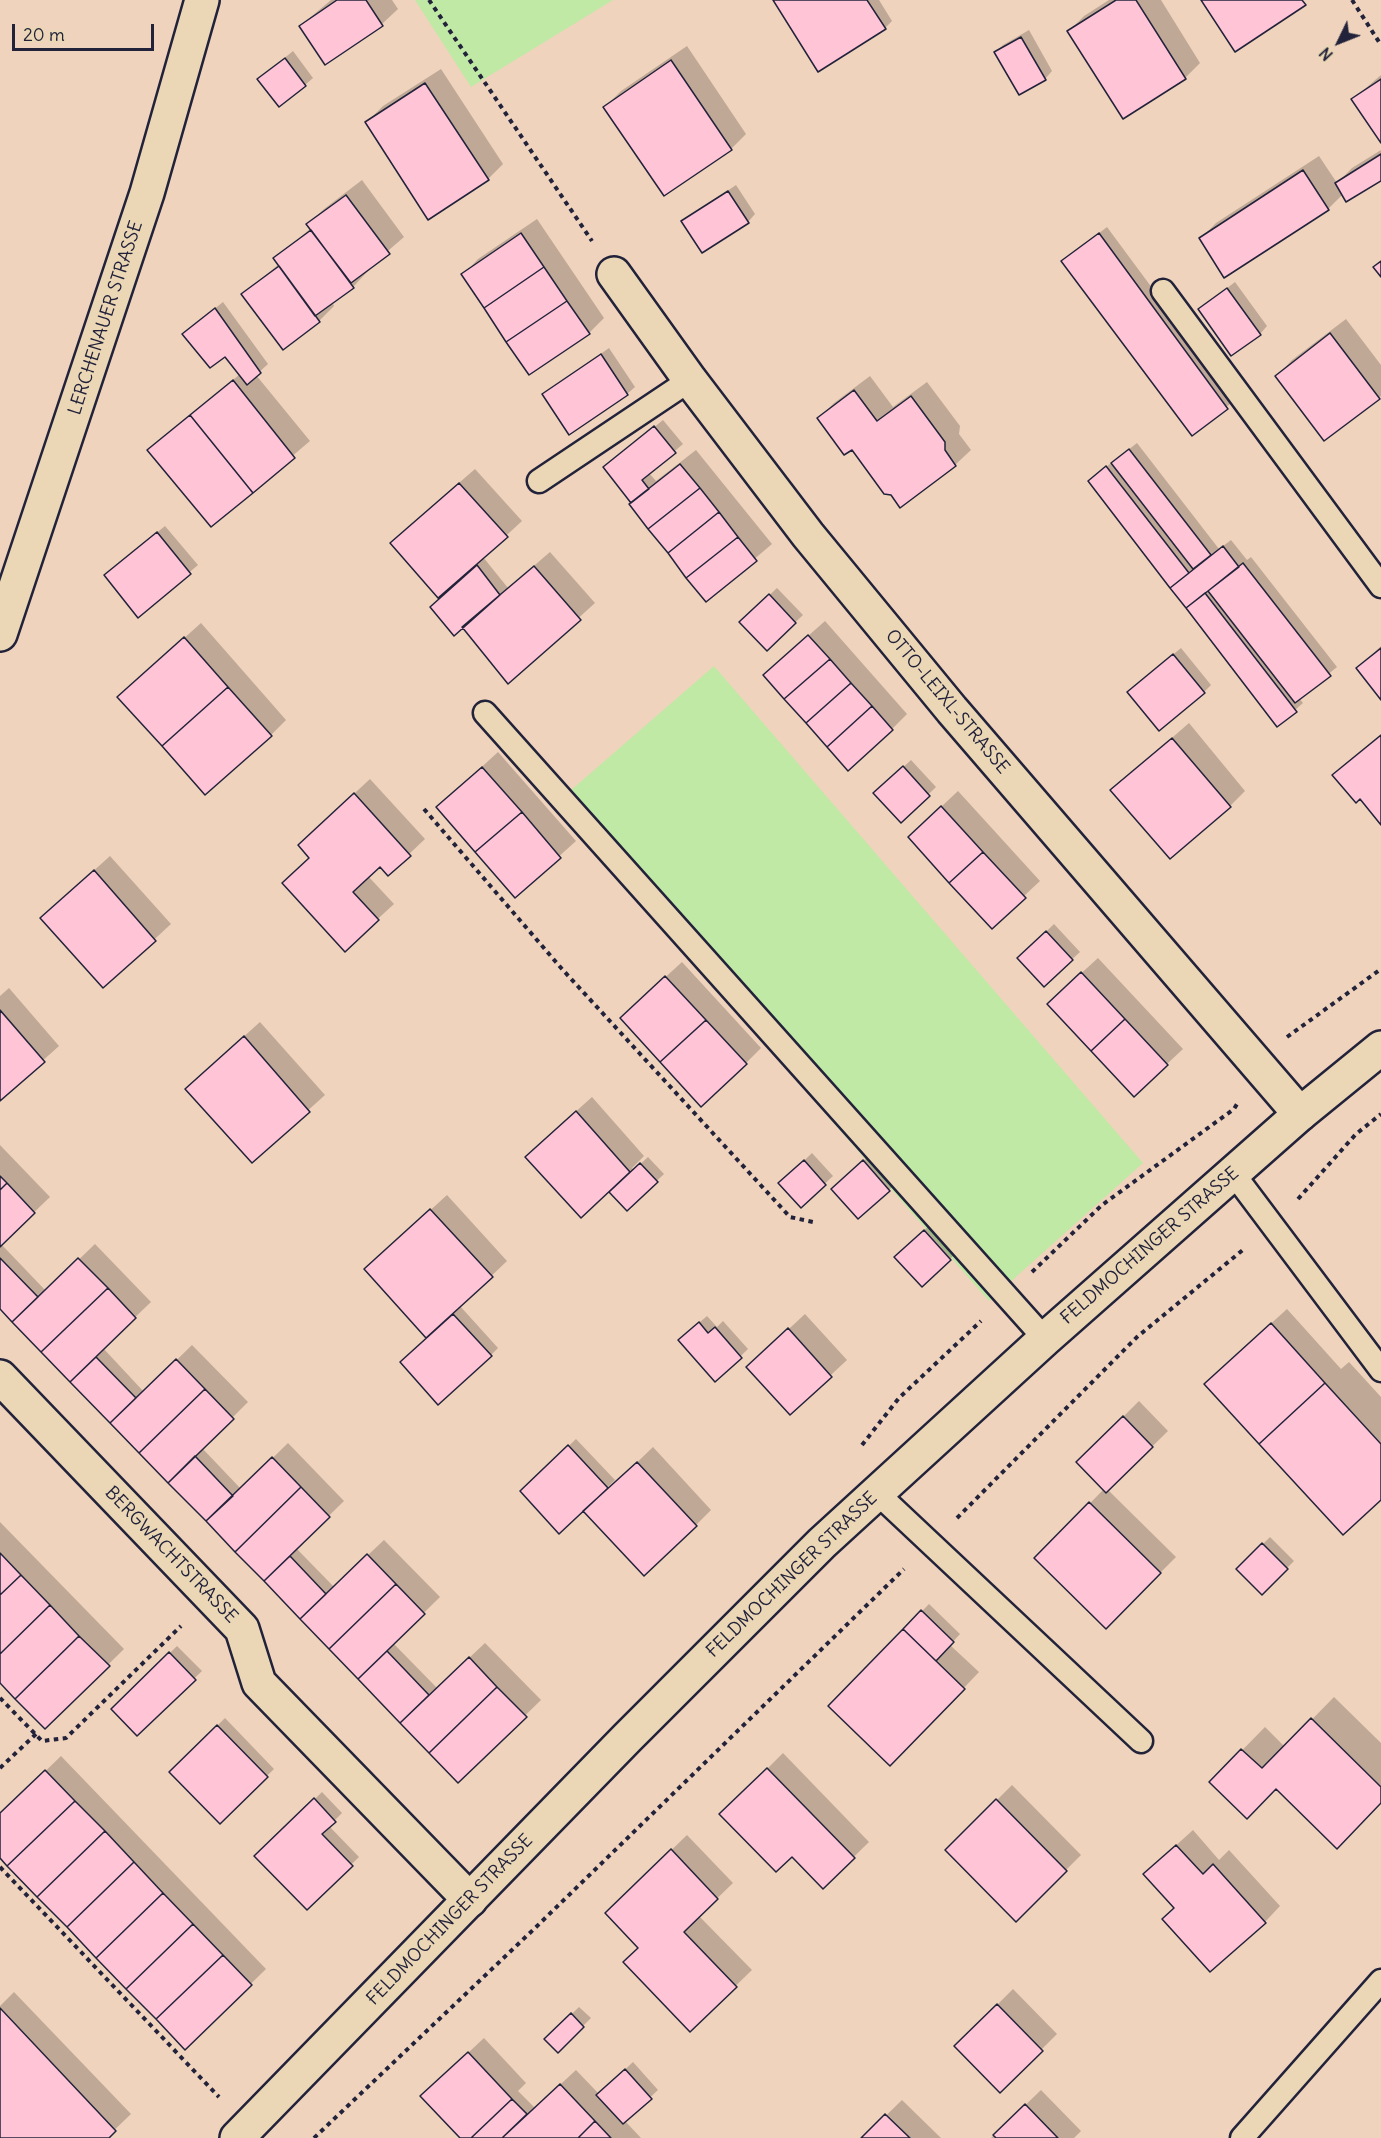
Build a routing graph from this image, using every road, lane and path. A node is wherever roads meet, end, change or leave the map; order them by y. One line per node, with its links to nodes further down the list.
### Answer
1 (202, 0): 10 (main road, LERCHENAUER STRASSE)
2 (429, 0): 5 (path)
3 (1352, 0): 4 (path)
4 (1381, 45)
5 (614, 274): 7 (main road, OTTO-LEIXL-STRASSE)
6 (1163, 291): 9 (lane)
7 (690, 380): 8 (lane); 15 (main road, OTTO-LEIXL-STRASSE)
8 (539, 481)
9 (1381, 586)
10 (0, 634)
11 (485, 714): 21 (lane)
12 (424, 809): 19 (path)
13 (1381, 969): 15 (path)
14 (1381, 1048): 16 (main road, FELDMOCHINGER STRASSE)
15 (1257, 1065): 16 (main road, OTTO-LEIXL-STRASSE); 21 (path)
16 (1300, 1114): 18 (main road, FELDMOCHINGER STRASSE)
17 (1381, 1114): 20 (path)
18 (1233, 1173): 20 (lane); 22 (main road, FELDMOCHINGER STRASSE)
19 (813, 1222)
20 (1273, 1226): 23 (lane); 27 (path)
21 (1006, 1296): 22 (lane); 25 (path)
22 (1045, 1339): 26 (main road, FELDMOCHINGER STRASSE)
23 (1381, 1370)
24 (0, 1377): 28 (main road, BERGWACHTSTRASSE)
25 (855, 1455)
26 (876, 1492): 27 (lane); 34 (main road, FELDMOCHINGER STRASSE)
27 (931, 1543): 31 (lane); 37 (path)
28 (211, 1597): 30 (path); 34 (main road, BERGWACHTSTRASSE)
29 (0, 1698): 30 (path)
30 (36, 1734): 32 (path)
31 (1140, 1741)
32 (0, 1768)
33 (0, 1867): 36 (path)
34 (470, 1900): 36 (main road, FELDMOCHINGER STRASSE)
35 (1381, 1981): 38 (lane)
36 (243, 2133)
37 (314, 2138)
38 (1242, 2138)

